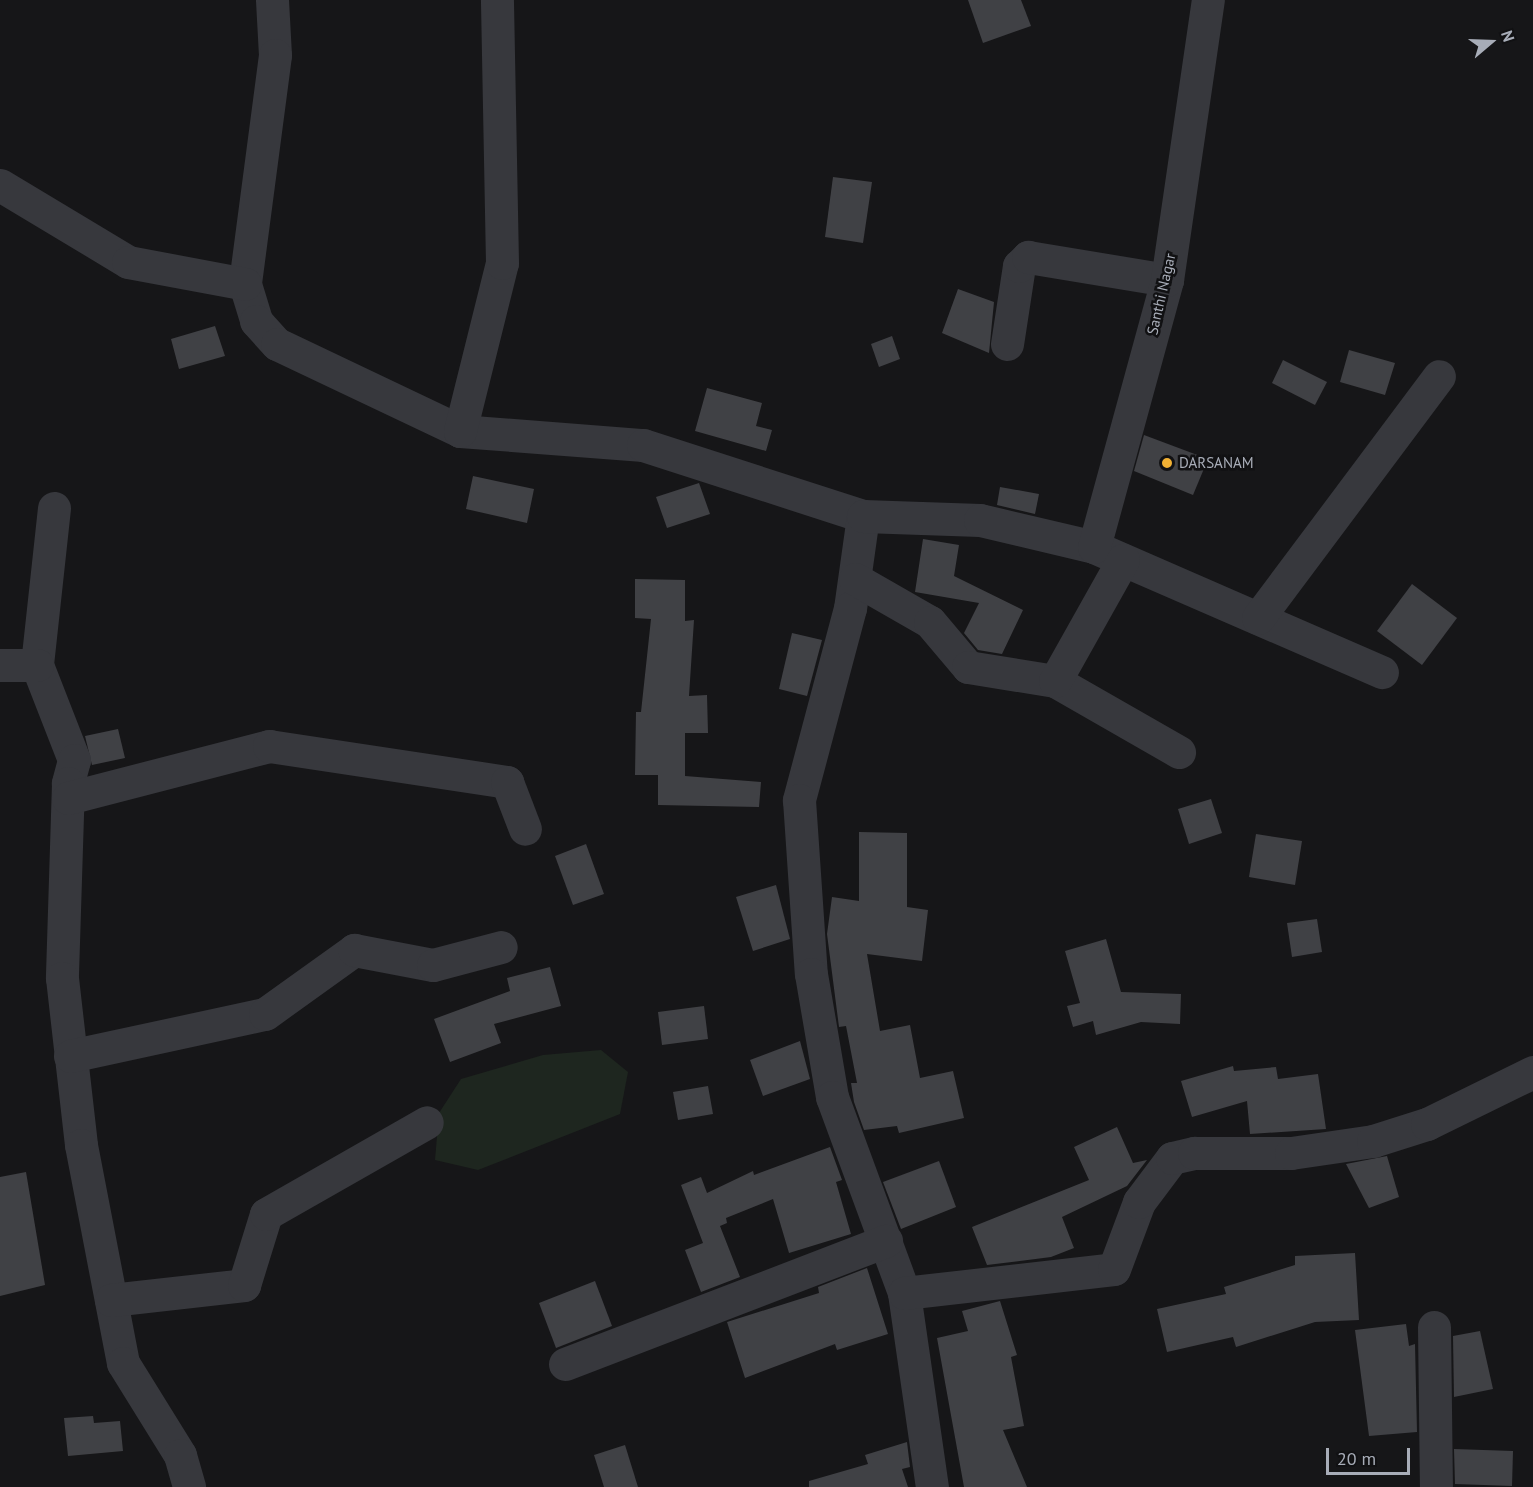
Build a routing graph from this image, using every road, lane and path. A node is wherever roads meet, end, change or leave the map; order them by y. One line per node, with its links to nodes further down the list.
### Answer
1 (272, 0): 6 (street)
2 (497, 0): 9 (street)
3 (1208, 0): 5 (street, Santhi Nagar)
4 (0, 185): 6 (street)
5 (1167, 280): 7 (street); 12 (street, Santhi Nagar)
6 (245, 284): 9 (street)
7 (1007, 344)
8 (1438, 376): 15 (street)
9 (460, 431): 11 (street)
10 (54, 508): 17 (street)
11 (863, 516): 12 (street); 14 (street)
12 (1094, 547): 13 (street)
13 (1123, 560): 15 (street); 19 (street)
14 (855, 579): 19 (street); 27 (street)
15 (1258, 618): 18 (street)
16 (0, 665): 17 (street)
17 (38, 665): 21 (street)
18 (1382, 672)
19 (1055, 681): 20 (street)
20 (1179, 752)
21 (68, 798): 22 (street); 24 (street)
22 (525, 829)
23 (501, 947): 24 (street)
24 (70, 1056): 29 (street)
25 (1533, 1072): 28 (street)
26 (427, 1122): 29 (street)
27 (886, 1241): 28 (street); 31 (street)
28 (904, 1293): 33 (street)
29 (111, 1300): 32 (street)
30 (1434, 1327): 34 (street)
31 (565, 1364)
32 (189, 1487)
33 (932, 1487)
34 (1436, 1487)

